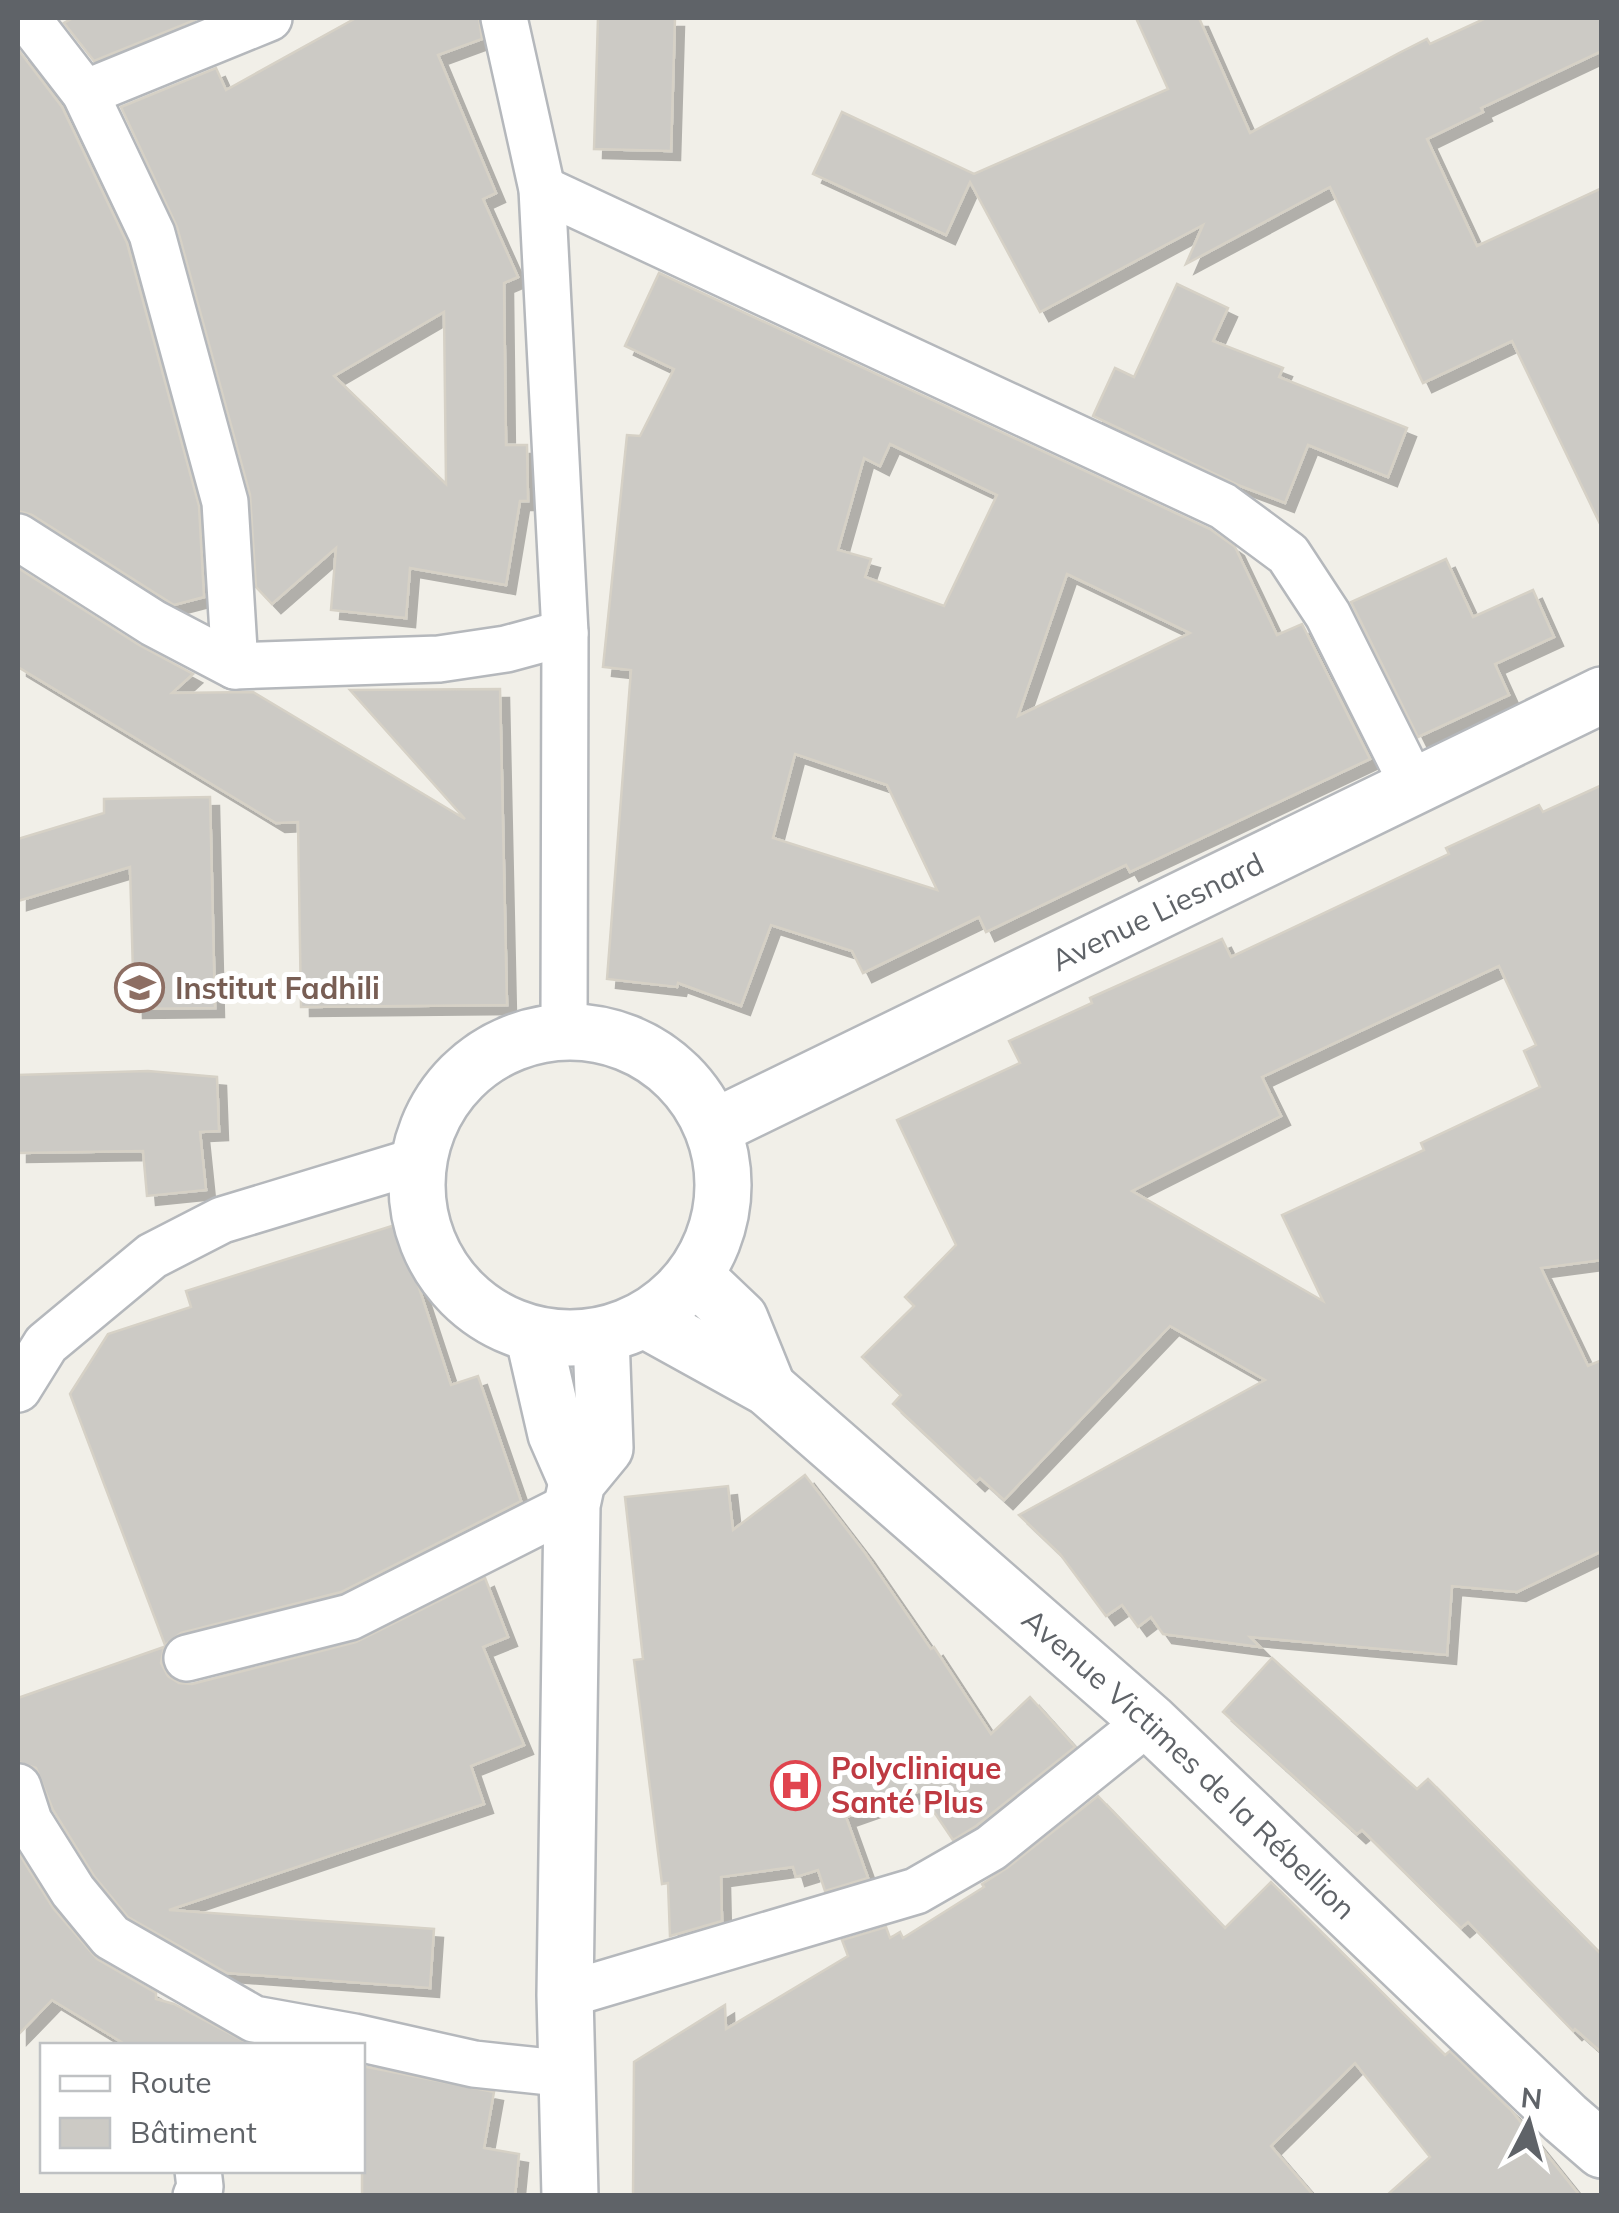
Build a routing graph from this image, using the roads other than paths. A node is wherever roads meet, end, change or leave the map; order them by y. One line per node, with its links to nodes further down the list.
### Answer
1 (27, 18): 4 (street)
2 (269, 18): 4 (street)
3 (504, 18): 5 (street)
4 (85, 93): 8 (street)
5 (542, 189): 7 (street); 10 (street)
6 (18, 538): 8 (street)
7 (565, 633): 8 (street); 11 (street)
8 (235, 666)
9 (1602, 694): 10 (street, Avenue Liesnard)
10 (1414, 788): 12 (street, Avenue Liesnard)
11 (564, 1030): 12 (street); 13 (street)
12 (715, 1127): 14 (street)
13 (416, 1162): 16 (street); 18 (street)
14 (695, 1276): 15 (street); 17 (street)
15 (623, 1328): 16 (street); 17 (street); 19 (street)
16 (533, 1334): 19 (street)
17 (768, 1388): 21 (street, Avenue Victimes de la Rébellion)
18 (18, 1389)
19 (575, 1493): 20 (street); 23 (street)
20 (187, 1658)
21 (1149, 1721): 23 (street); 26 (street, Avenue Victimes de la Rébellion)
22 (18, 1787): 24 (street)
23 (565, 1995): 25 (street)
24 (248, 2032): 25 (street)
25 (568, 2074): 27 (street)
26 (1602, 2150)
27 (570, 2196)

